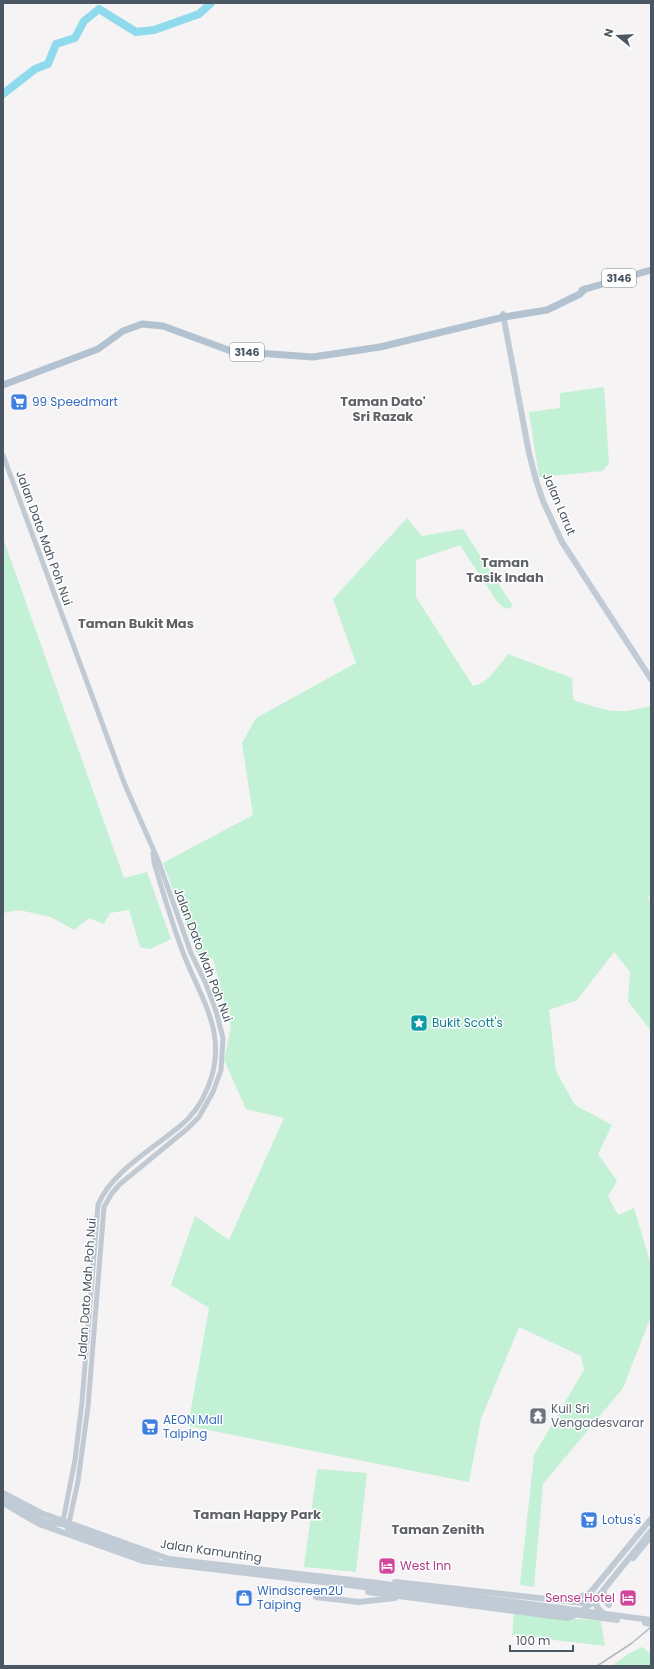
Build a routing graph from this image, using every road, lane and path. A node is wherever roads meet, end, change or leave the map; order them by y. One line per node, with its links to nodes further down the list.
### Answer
1 (651, 270): 2 (main road, 3146)
2 (504, 316): 3 (main road, 3146); 5 (main road, Jalan Larut)
3 (3, 384)
4 (3, 455): 6 (street, Jalan Dato Mah Poh Nui)
5 (651, 680)
6 (153, 851): 7 (street, Jalan Dato Mah Poh Nui); 8 (street, Jalan Dato Mah Poh Nui)
7 (98, 1205): 8 (street); 13 (street, Jalan Dato Mah Poh Nui)
8 (104, 1207): 13 (street, Jalan Dato Mah Poh Nui)
9 (3, 1493): 13 (main road, Jalan Kamunting)
10 (3, 1500): 13 (main road)
11 (3, 1503): 16 (main road, Jalan Kamunting)
12 (651, 1519): 21 (main road)
13 (65, 1523): 16 (main road); 17 (main road, Jalan Kamunting)
14 (651, 1531): 28 (main road, bridge)
15 (651, 1536): 20 (main road, Jalan Kamunting)
16 (168, 1564): 18 (main road, Jalan Kamunting)
17 (378, 1583): 19 (main road, Jalan Kamunting); 24 (main road, Jalan Kamunting)
18 (339, 1584): 19 (main road, Jalan Kamunting); 23 (main road, Jalan Kamunting)
19 (424, 1592): 28 (main road, Jalan Kamunting, bridge); 30 (main road, Jalan Kamunting, bridge)
20 (604, 1592): 25 (main road, Jalan Kamunting); 26 (main road)
21 (589, 1594): 24 (main road); 25 (main road)
22 (316, 1597): 23 (main road)
23 (409, 1597): 27 (main road, Jalan Kamunting)
24 (557, 1601): 25 (main road); 27 (main road)
25 (592, 1604): 27 (main road, Jalan Kamunting)
26 (608, 1605)
27 (578, 1614)
28 (604, 1614): 29 (main road, Jalan Kamunting, bridge)
29 (651, 1620)
30 (648, 1624)

